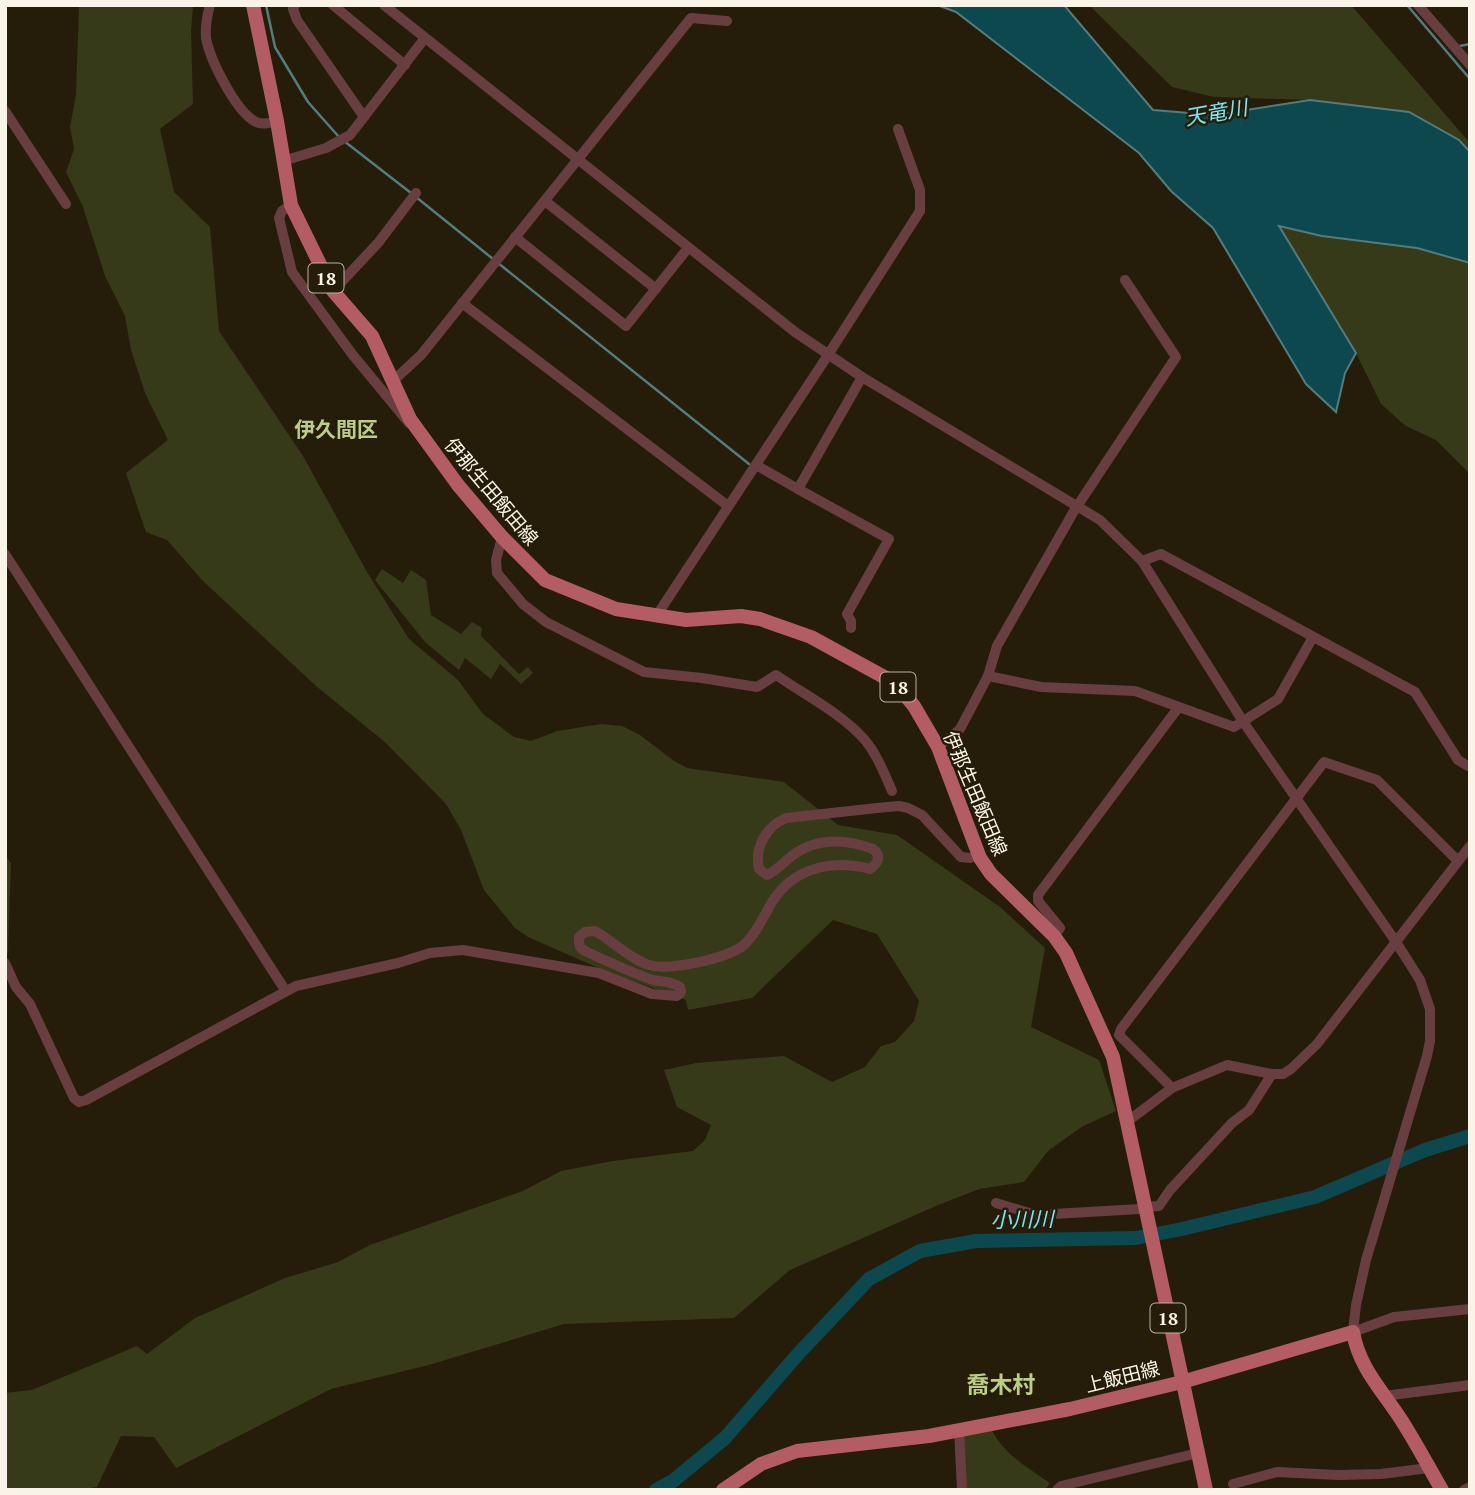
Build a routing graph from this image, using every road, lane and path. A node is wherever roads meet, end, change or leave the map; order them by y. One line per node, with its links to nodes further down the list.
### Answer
1 (210, 5): 13 (street)
2 (253, 5): 13 (main road, 伊那生田飯田線 / 18)
3 (295, 5): 12 (street)
4 (333, 5): 9 (street)
5 (384, 5): 8 (street)
6 (1418, 5): 10 (street)
7 (727, 22): 15 (street)
8 (425, 38): 9 (street); 15 (street)
9 (405, 65): 12 (street)
10 (1470, 65)
11 (5, 111): 19 (street)
12 (364, 117): 16 (street)
13 (277, 121): 16 (main road, 伊那生田飯田線 / 18)
14 (898, 129): 27 (street)
15 (578, 160): 18 (street); 22 (street)
16 (283, 161): 20 (main road, 伊那生田飯田線 / 18)
17 (415, 195): 25 (street)
18 (545, 201): 21 (street); 24 (street)
19 (66, 204)
20 (291, 205): 25 (main road, 伊那生田飯田線 / 18); 30 (street)
21 (515, 237): 24 (street); 26 (street)
22 (688, 248): 24 (street); 27 (street)
23 (1125, 280): 34 (street)
24 (656, 289)
25 (333, 291): 29 (main road, 伊那生田飯田線 / 18)
26 (462, 303): 29 (street); 33 (street)
27 (828, 355): 28 (street); 31 (street)
28 (862, 377): 32 (street); 34 (street)
29 (394, 380): 30 (main road, 伊那生田飯田線 / 18)
30 (415, 426): 35 (main road, 伊那生田飯田線 / 18)
31 (755, 464): 32 (street); 33 (street)
32 (798, 489): 39 (street)
33 (728, 506): 38 (street)
34 (1077, 506): 37 (street); 41 (street)
35 (502, 537): 38 (main road, 伊那生田飯田線 / 18); 46 (street)
36 (5, 554): 54 (street)
37 (1142, 561): 40 (street); 43 (street)
38 (657, 615): 44 (main road, 伊那生田飯田線 / 18)
39 (851, 628)
40 (1313, 637): 43 (street); 45 (street)
41 (988, 676): 42 (street); 44 (street)
42 (1178, 708): 43 (street); 51 (street)
43 (1244, 723): 47 (street)
44 (938, 747): 51 (main road, 伊那生田飯田線 / 18)
45 (1468, 766)
46 (892, 791)
47 (1296, 796): 50 (street); 52 (street); 56 (street)
48 (1470, 846): 50 (street)
49 (970, 858): 54 (street)
50 (1458, 861): 52 (street)
51 (1054, 936): 57 (main road, 伊那生田飯田線 / 18)
52 (1396, 942): 55 (street); 61 (street)
53 (5, 963): 54 (street)
54 (285, 990)
55 (1272, 1074): 56 (street); 59 (street)
56 (1172, 1088): 57 (street)
57 (1128, 1121): 59 (main road, 伊那生田飯田線 / 18)
58 (996, 1203): 59 (street)
59 (1144, 1209): 62 (main road, 伊那生田飯田線 / 18)
60 (1470, 1309): 61 (street)
61 (1353, 1332): 62 (main road, 上飯田線); 64 (main road)
62 (1182, 1382): 65 (main road, 上飯田線); 66 (main road, 伊那生田飯田線 / 18)
63 (1470, 1385): 64 (street)
64 (1384, 1396): 67 (main road)
65 (959, 1430): 70 (main road, 上飯田線); 71 (street)
66 (1198, 1453): 72 (street); 73 (main road, 伊那生田飯田線 / 18)
67 (1429, 1468): 68 (street); 74 (main road)
68 (1233, 1484)
69 (1470, 1487): 75 (street)
70 (723, 1490)
71 (962, 1490)
72 (1056, 1490)
73 (1206, 1490)
74 (1442, 1490)
75 (1464, 1490)

